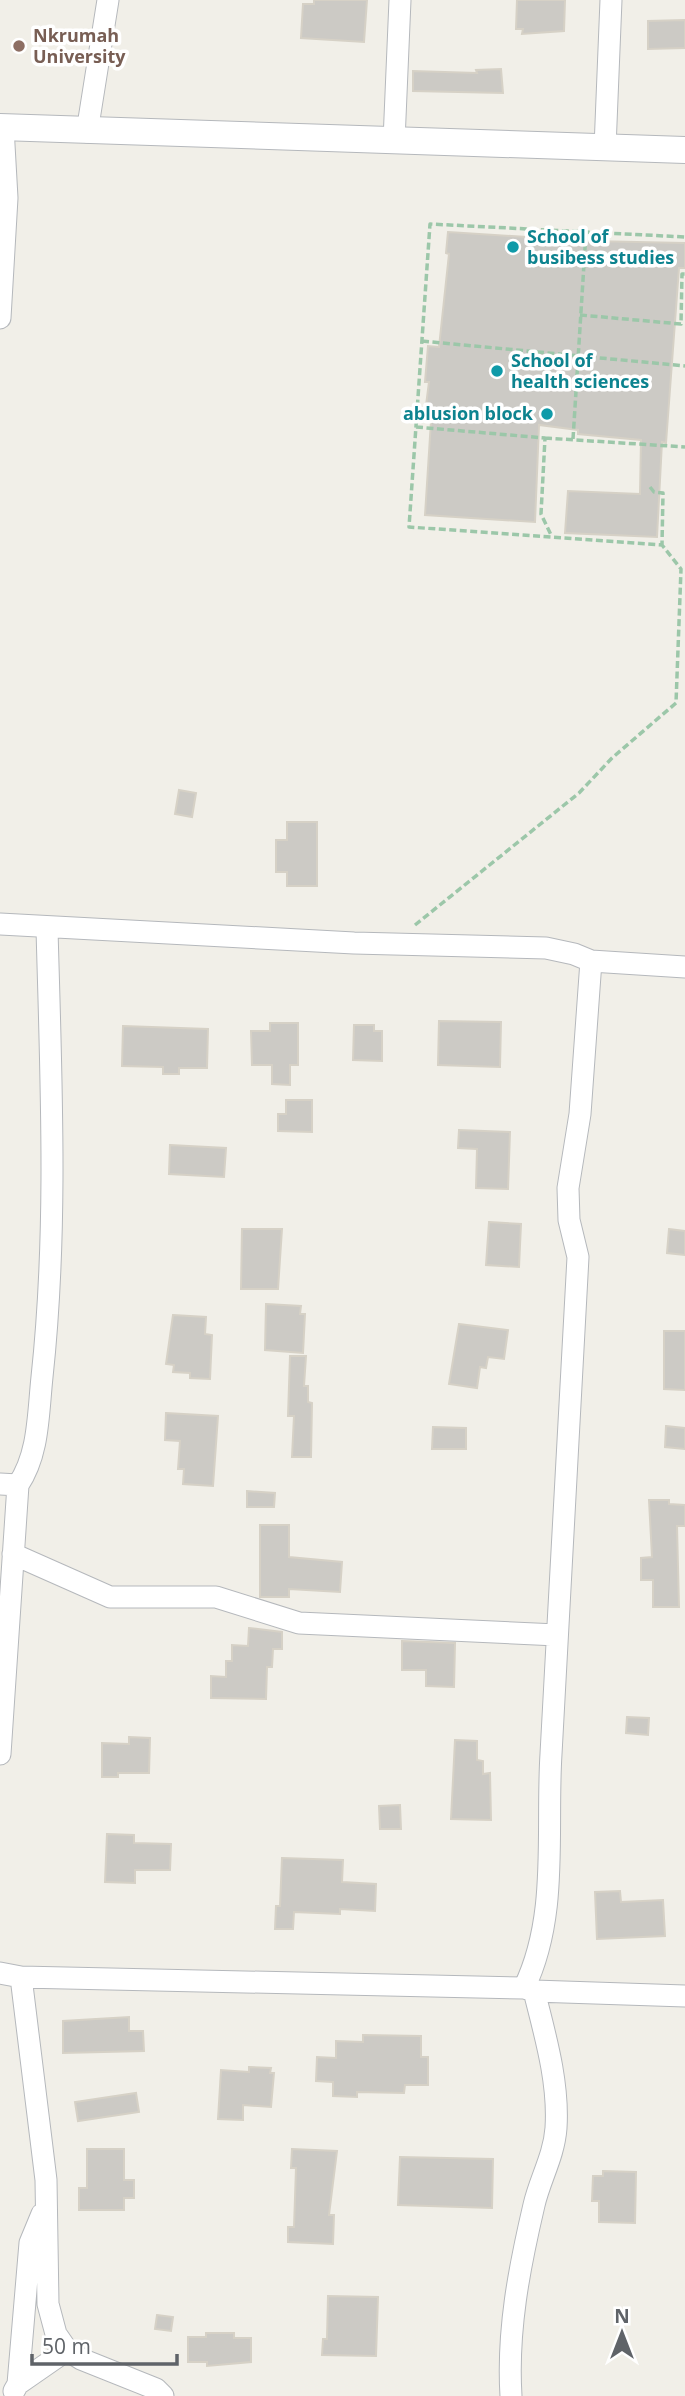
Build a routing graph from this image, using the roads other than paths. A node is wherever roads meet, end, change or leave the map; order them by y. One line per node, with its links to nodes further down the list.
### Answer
1 (108, 0): 5 (street)
2 (400, 0): 6 (street)
3 (611, 0): 7 (street)
4 (1, 127): 5 (street); 9 (street)
5 (87, 132): 6 (street)
6 (394, 141): 7 (street)
7 (605, 148): 8 (street)
8 (685, 150)
9 (0, 318)
10 (0, 925): 11 (street)
11 (47, 929): 12 (street); 14 (street)
12 (591, 961): 13 (street); 16 (street)
13 (685, 967)
14 (9, 1485): 15 (street)
15 (13, 1554): 16 (street); 17 (street)
16 (557, 1635): 19 (street)
17 (0, 1754)
18 (10, 1975): 19 (street); 21 (street)
19 (529, 1989): 20 (street); 25 (street)
20 (685, 1996)
21 (45, 2205): 22 (street); 23 (street)
22 (67, 2350): 23 (street); 24 (street)
23 (14, 2390)
24 (163, 2396)
25 (511, 2396)

